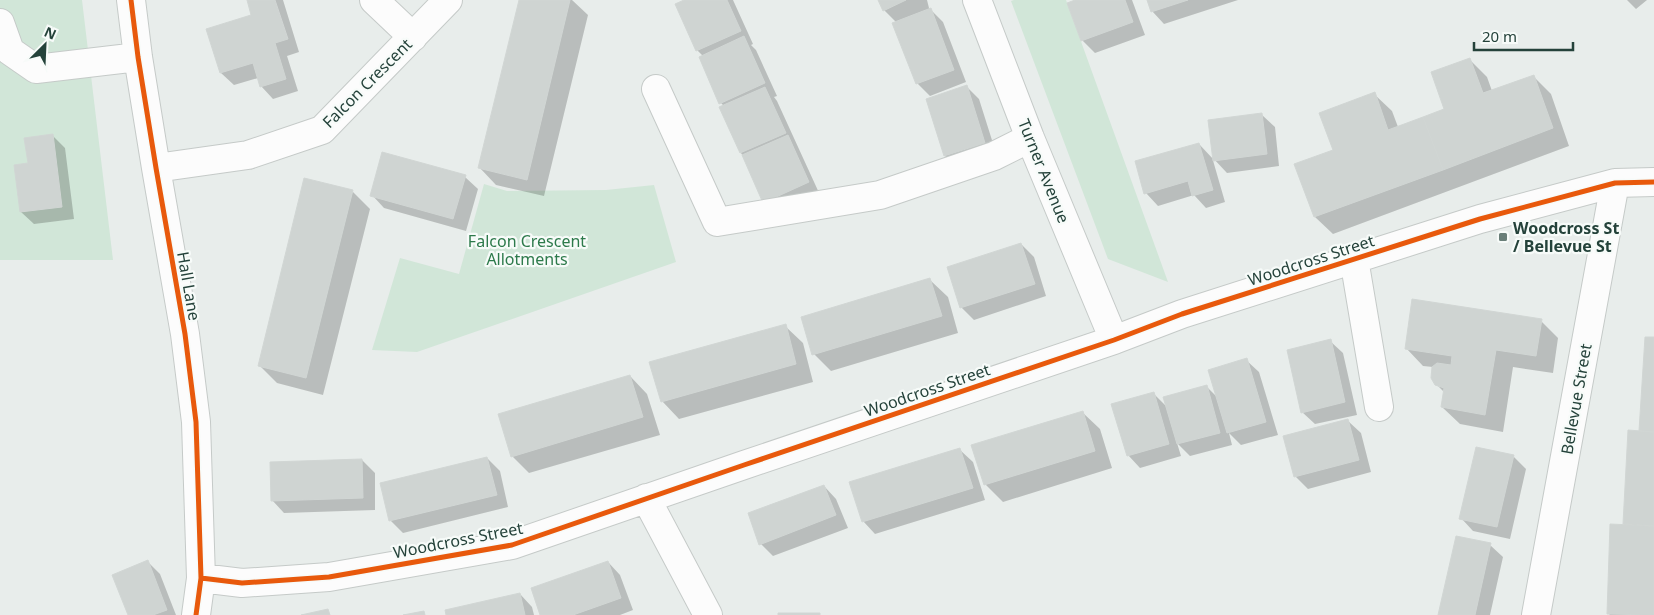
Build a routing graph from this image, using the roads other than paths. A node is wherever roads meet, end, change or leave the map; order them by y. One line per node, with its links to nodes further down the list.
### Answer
1 (131, 0): 7 (street, Hall Lane)
2 (374, 0): 6 (street)
3 (448, 0): 6 (street, Falcon Crescent)
4 (977, 0): 9 (street, Turner Avenue)
5 (0, 23): 7 (street)
6 (413, 37): 10 (street, Falcon Crescent)
7 (138, 57): 10 (street, Hall Lane)
8 (656, 89): 9 (street)
9 (1030, 138): 14 (street, Turner Avenue)
10 (156, 168): 17 (street, Hall Lane)
11 (1654, 182): 12 (street, Woodcross Street)
12 (1615, 183): 13 (street, Woodcross Street); 20 (street, Bellevue Street)
13 (1354, 259): 14 (street, Woodcross Street); 15 (street)
14 (1114, 340): 16 (street, Woodcross Street)
15 (1379, 407)
16 (646, 498): 17 (street, Woodcross Street); 19 (street)
17 (201, 578): 18 (street, Hall Lane)
18 (196, 615)
19 (708, 615)
20 (1536, 615)

